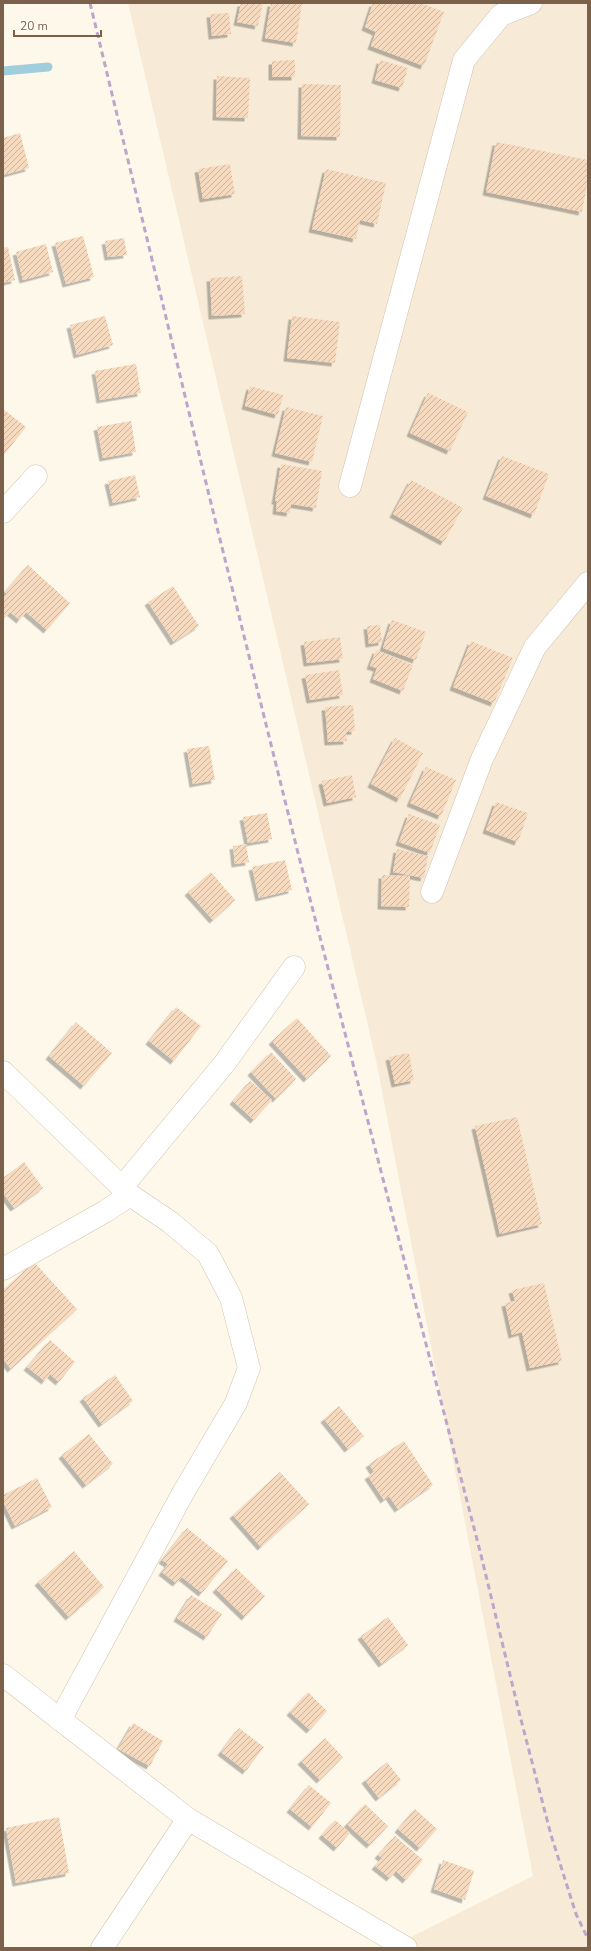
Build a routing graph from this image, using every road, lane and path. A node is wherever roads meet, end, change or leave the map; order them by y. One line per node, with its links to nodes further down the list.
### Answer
1 (531, 3): 3 (street)
2 (36, 476): 4 (street)
3 (350, 486)
4 (3, 512)
5 (588, 583): 6 (street)
6 (432, 892)
7 (294, 967): 9 (street)
8 (3, 1072): 9 (street)
9 (126, 1191): 10 (street); 12 (street)
10 (3, 1269)
11 (3, 1675): 12 (street)
12 (60, 1720): 13 (street)
13 (188, 1819): 14 (street); 15 (street)
14 (102, 1948)
15 (406, 1948)

